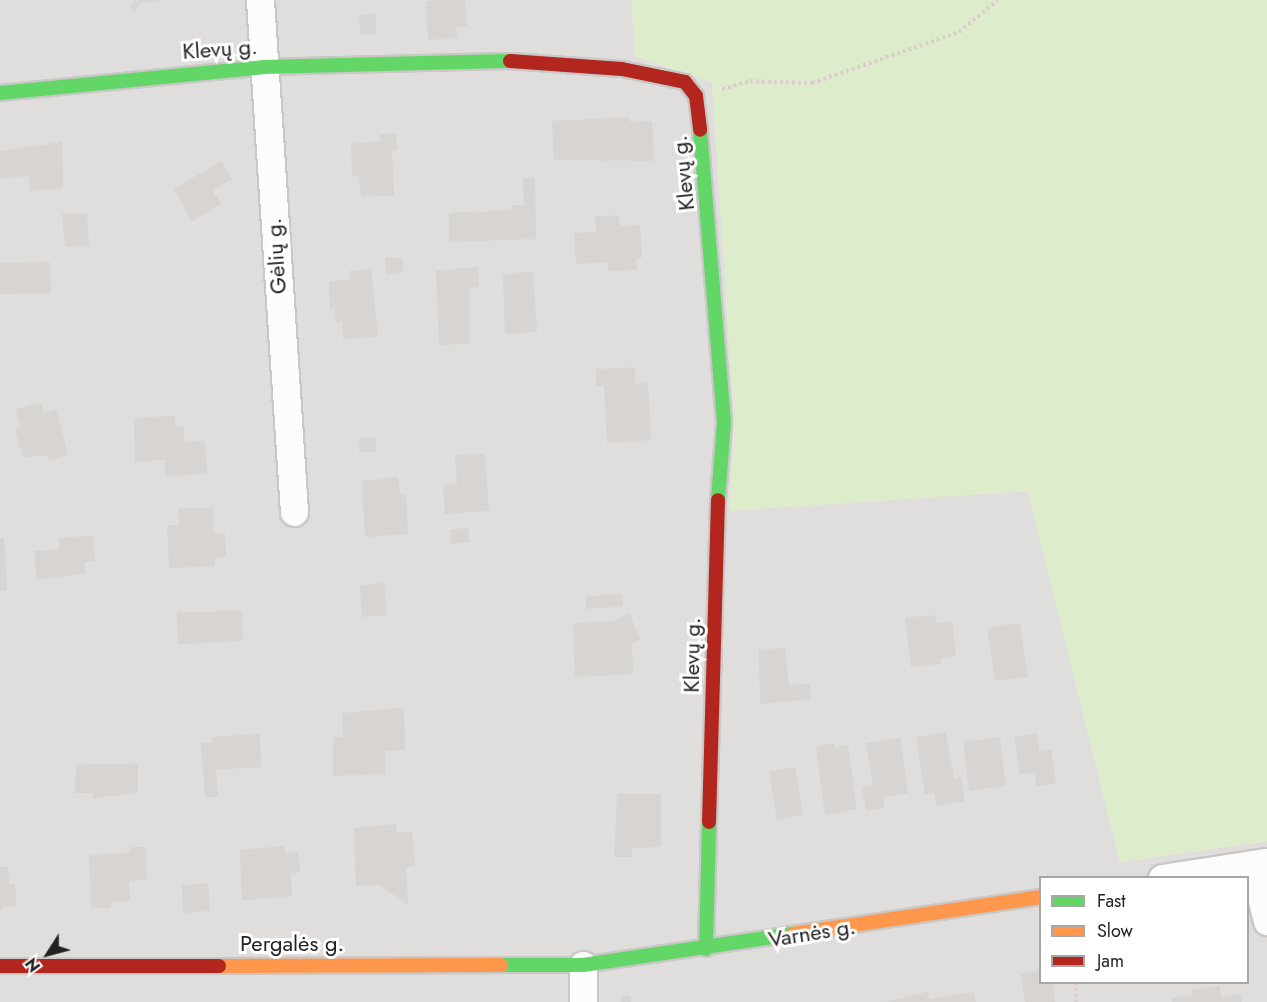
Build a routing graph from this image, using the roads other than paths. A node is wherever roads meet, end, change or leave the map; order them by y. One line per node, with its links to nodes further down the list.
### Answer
1 (260, 0): 2 (street, Gėlių g.)
2 (263, 67): 3 (street, Klevų g.); 4 (street, Gėlių g.); 9 (street, Klevų g.)
3 (0, 93)
4 (294, 512)
5 (1260, 863): 6 (street); 8 (street)
6 (1175, 876)
7 (1039, 897): 9 (street, Varnės g.)
8 (1267, 921)
9 (706, 949): 10 (street, Varnės g.)
10 (583, 965): 11 (street, Pergalės g.); 12 (street)
11 (0, 966)
12 (583, 1002)

